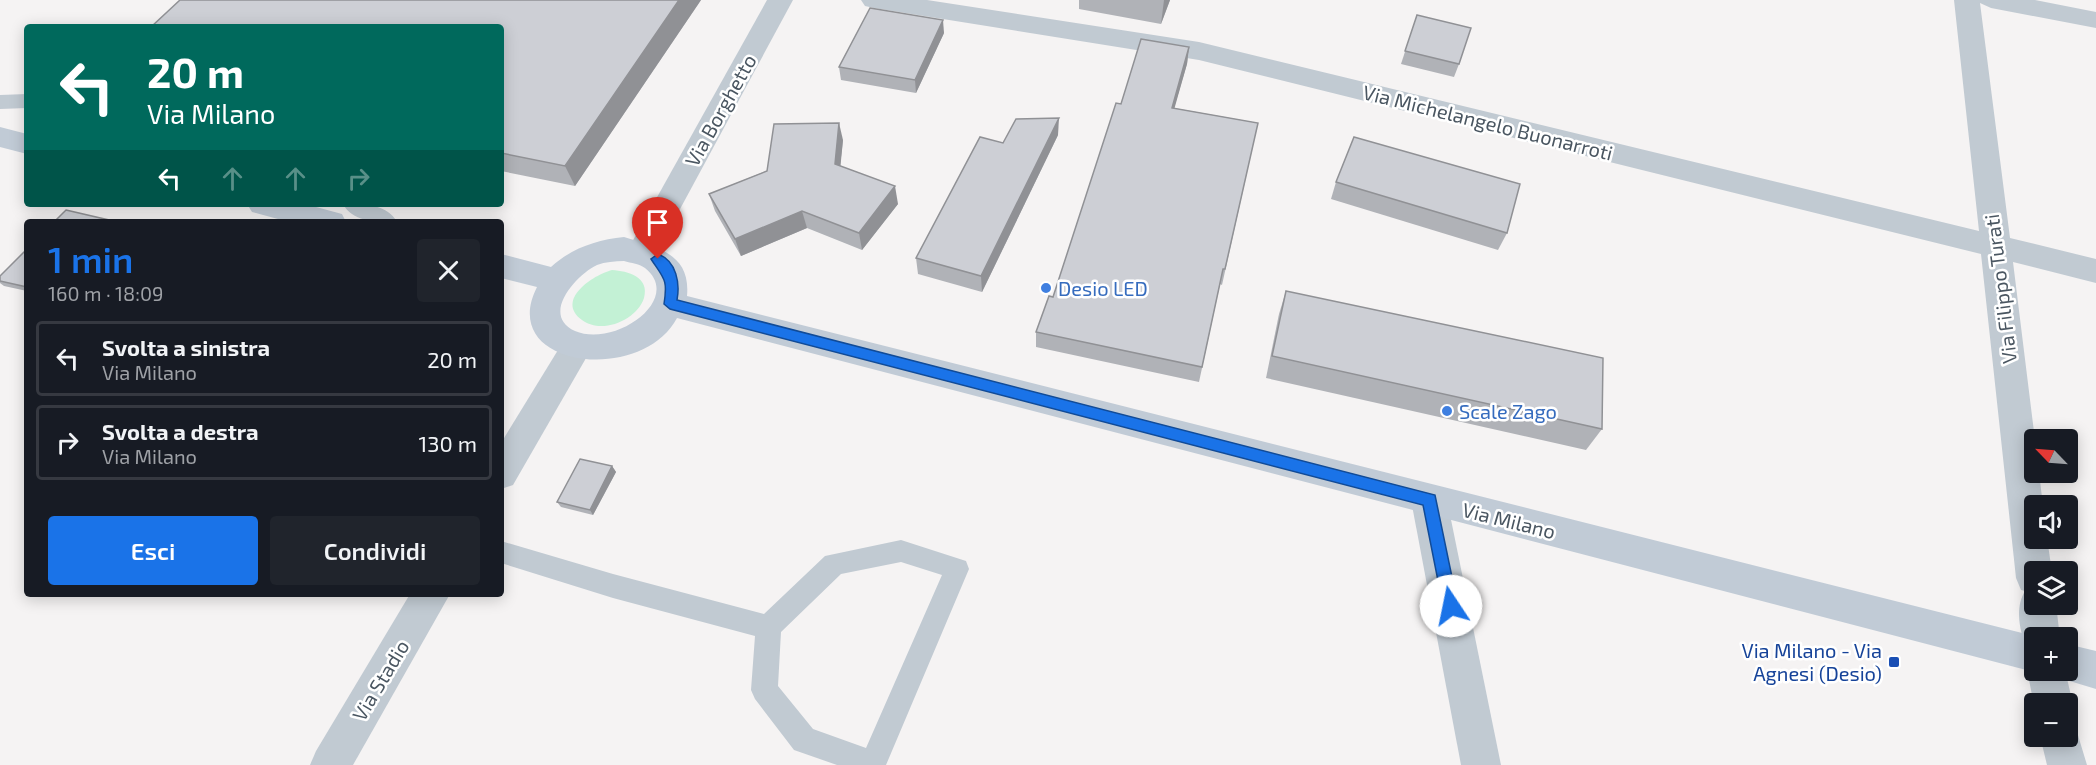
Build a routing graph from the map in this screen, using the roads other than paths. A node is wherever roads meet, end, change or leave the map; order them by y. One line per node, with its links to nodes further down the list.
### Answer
1 (780, 0): 15 (street, Via Borghetto)
2 (874, 0): 14 (street, Via Michelangelo Buonarroti)
3 (1967, 0): 14 (street, Via Filippo Turati)
4 (1991, 0): 5 (street)
5 (2096, 20)
6 (24, 101): 7 (lane)
7 (0, 102)
8 (0, 137): 9 (main road)
9 (24, 143)
10 (274, 207): 12 (main road)
11 (358, 207): 13 (lane)
12 (320, 219)
13 (381, 219)
14 (1995, 246): 17 (street, Via Michelangelo Buonarroti); 24 (street, Via Filippo Turati)
15 (642, 251): 18 (main road); 19 (main road)
16 (504, 267): 18 (main road)
17 (2096, 271)
18 (555, 280): 20 (main road)
19 (670, 304): 20 (main road); 22 (main road, Via Milano)
20 (577, 346): 21 (street)
21 (504, 469)
22 (1429, 500): 27 (main road, Via Milano); 32 (street)
23 (504, 553): 26 (lane)
24 (2032, 561)
25 (428, 597): 31 (street, Via Stadio)
26 (768, 627): 26 (lane)
27 (2024, 651)
28 (2078, 666): 29 (main road)
29 (2096, 670)
30 (2063, 747): 33 (street)
31 (330, 765)
32 (1481, 765)
33 (2067, 765)

